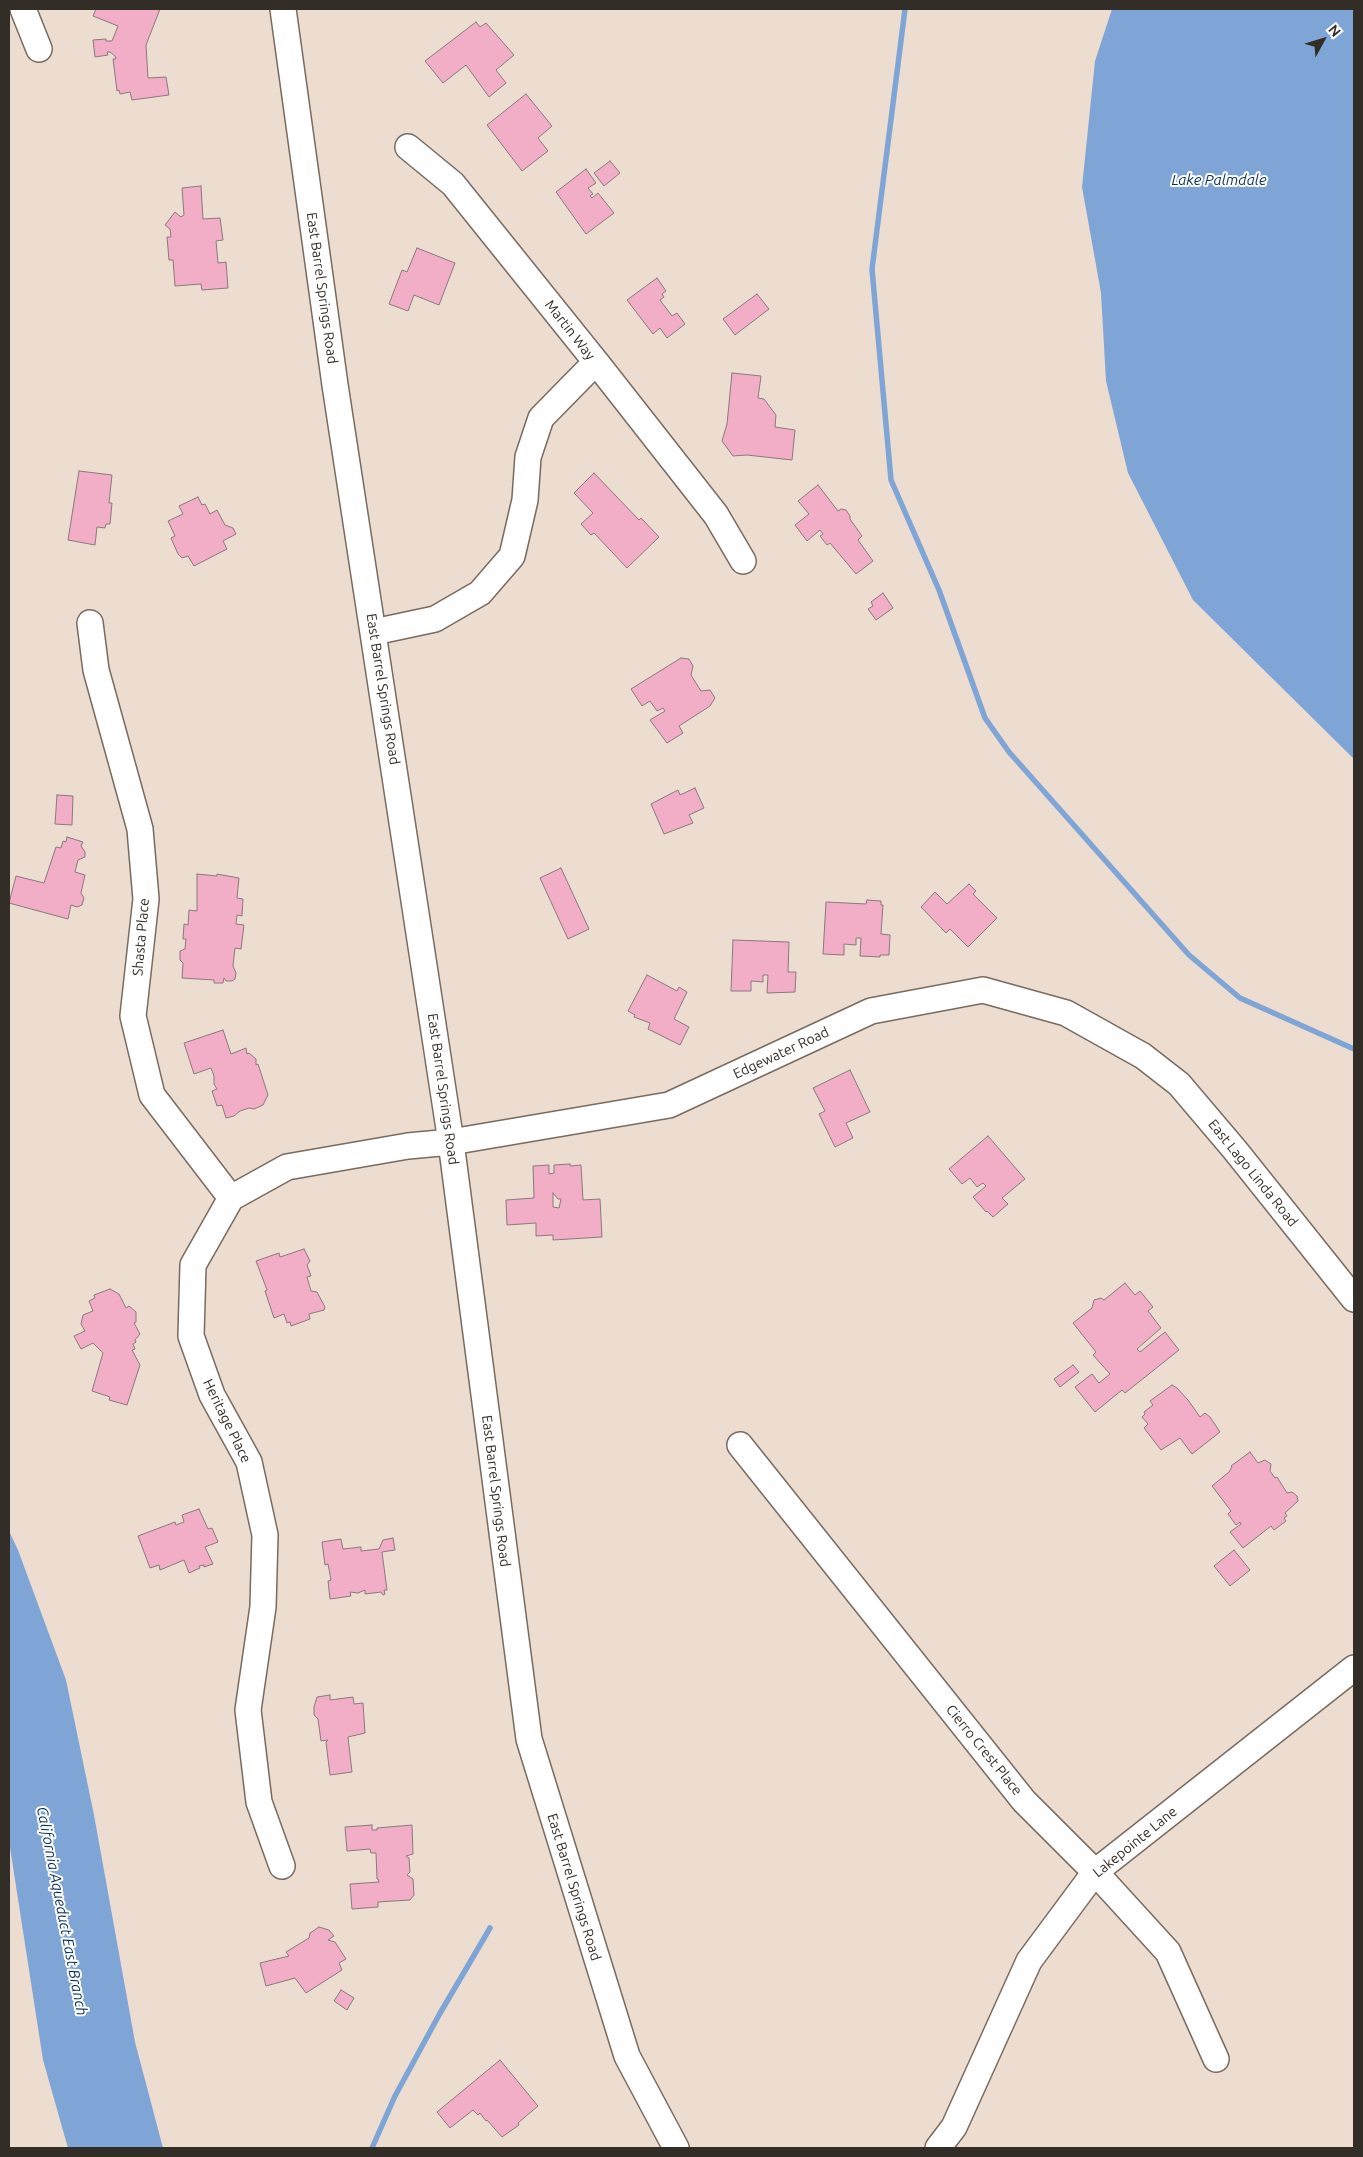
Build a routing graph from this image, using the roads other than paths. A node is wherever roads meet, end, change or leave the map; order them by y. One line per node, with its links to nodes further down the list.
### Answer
1 (23, 9): 3 (street)
2 (283, 9): 8 (street, East Barrel Springs Road)
3 (39, 49)
4 (408, 147): 5 (street, Martin Way)
5 (596, 362): 6 (street); 8 (street, Martin Way)
6 (743, 561)
7 (90, 623): 11 (street, Shasta Place)
8 (374, 632): 10 (street, East Barrel Springs Road)
9 (1143, 1056): 10 (street, Edgewater Road); 12 (street, East Lago Linda Road)
10 (451, 1142): 11 (street, Edgewater Road); 18 (street, East Barrel Springs Road)
11 (231, 1198): 15 (street, Heritage Place)
12 (1354, 1299)
13 (740, 1445): 16 (street, Cierro Crest Place)
14 (1354, 1668): 16 (street, Lakepointe Lane)
15 (282, 1866)
16 (1095, 1872): 17 (street, Cierro Crest Place); 19 (street, Lakepointe Lane)
17 (1216, 2059)
18 (676, 2148)
19 (938, 2148)

